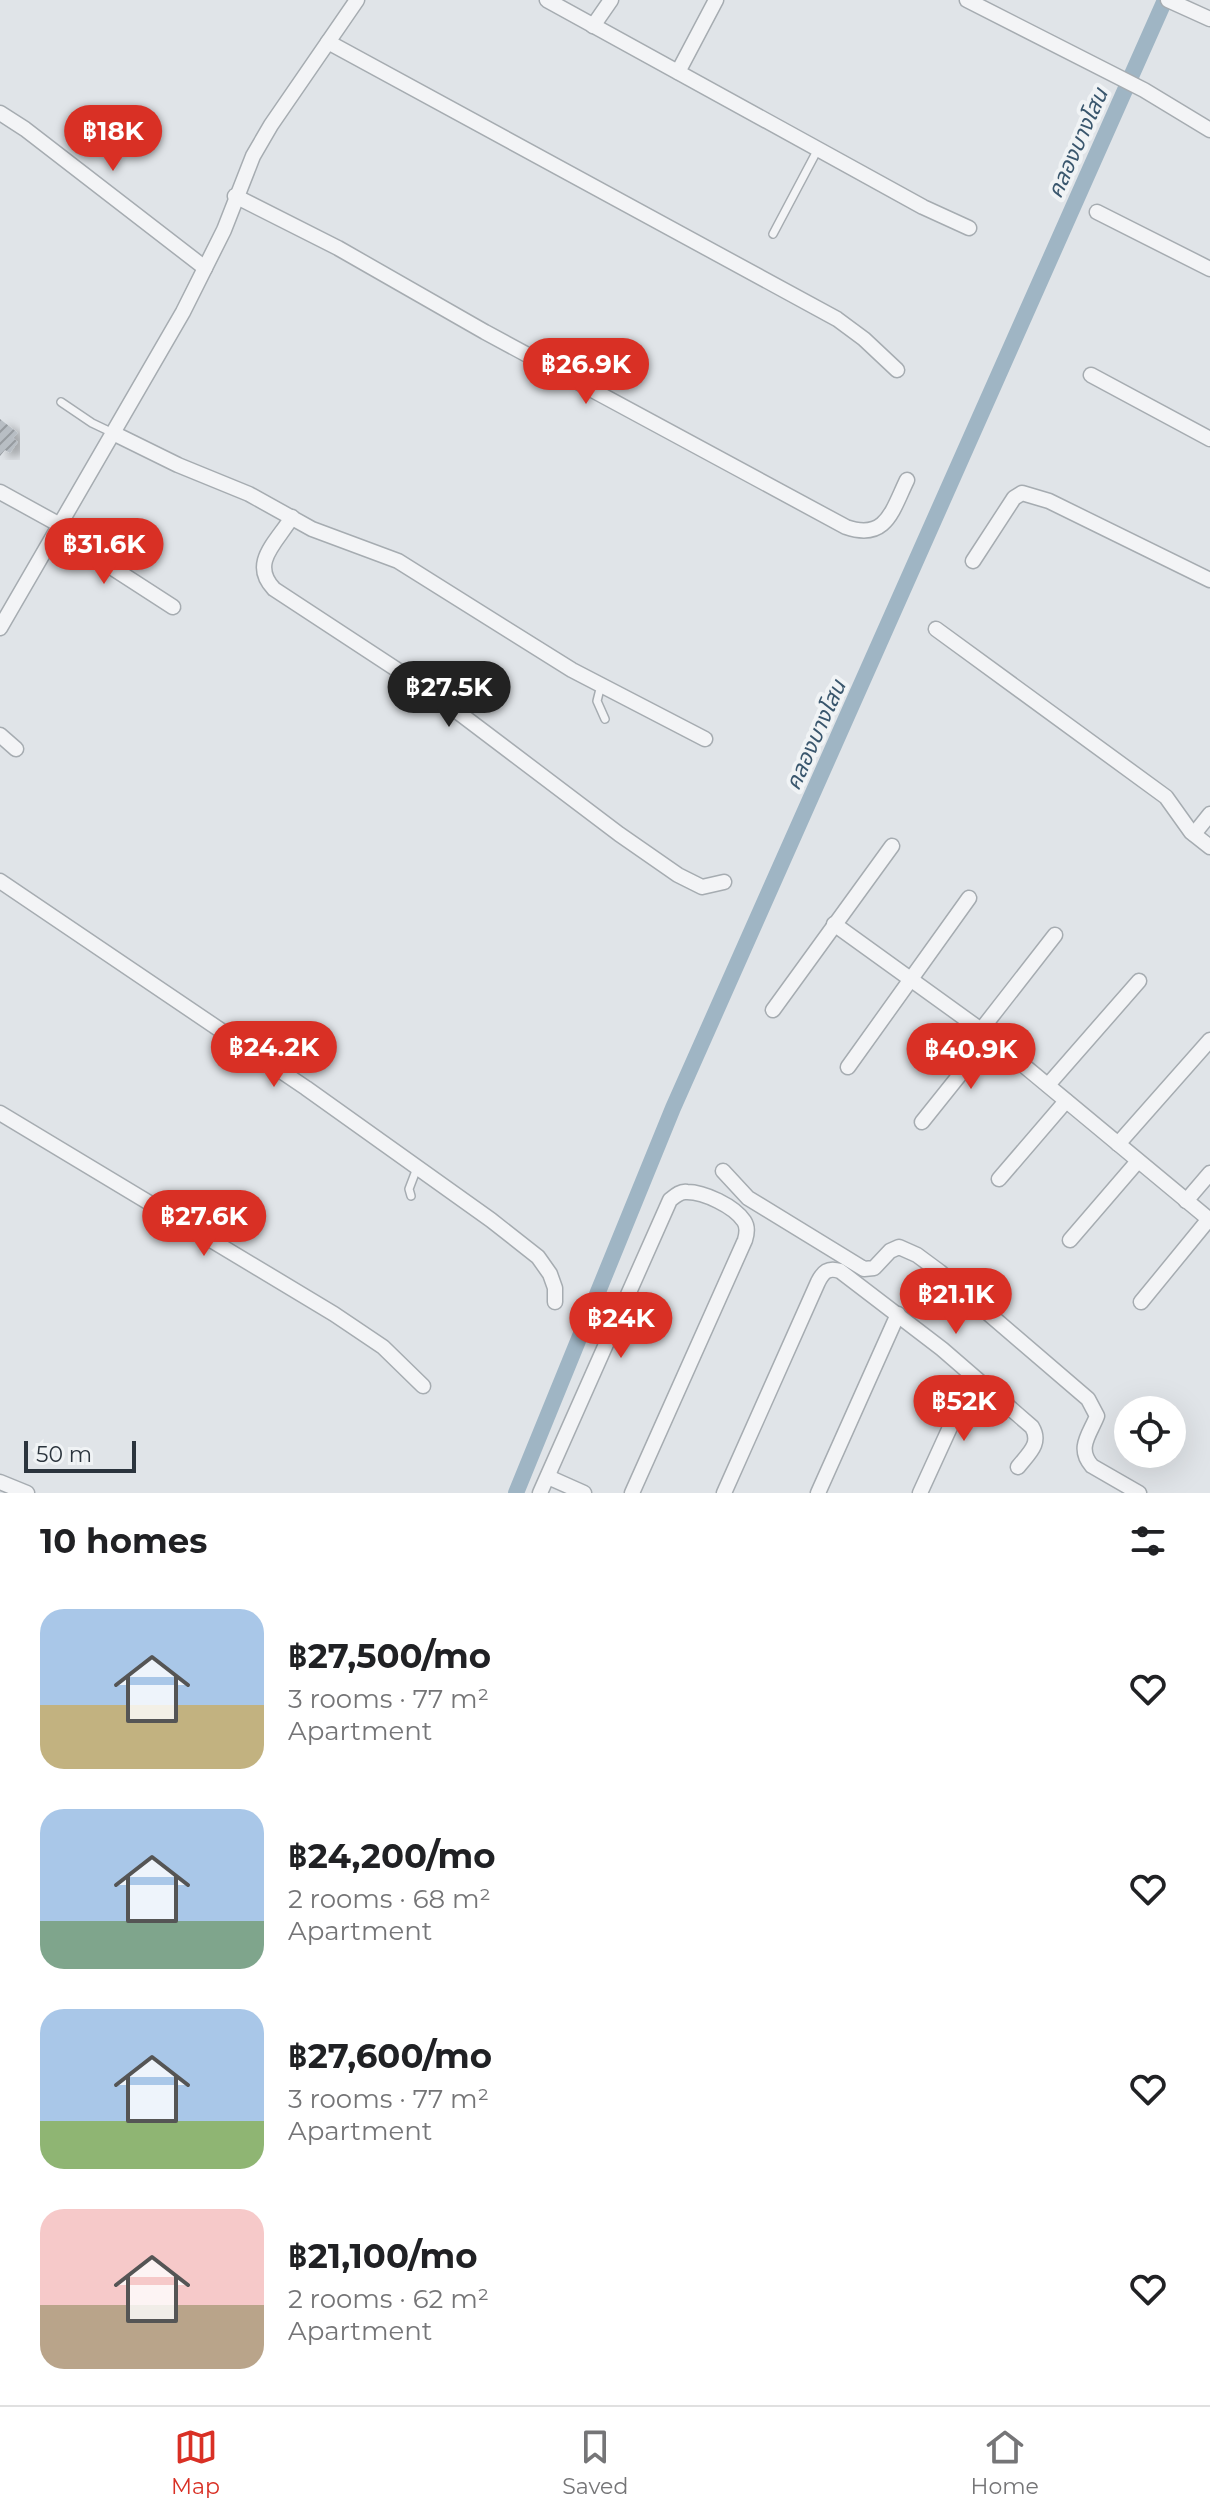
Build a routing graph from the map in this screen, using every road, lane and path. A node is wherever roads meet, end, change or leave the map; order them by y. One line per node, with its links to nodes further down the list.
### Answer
1 (357, 0): 9 (street)
2 (547, 0): 8 (street)
3 (611, 0): 8 (street)
4 (716, 0): 10 (street)
5 (967, 0): 12 (street)
6 (1168, 0): 7 (street)
7 (1210, 19)
8 (593, 26): 10 (street)
9 (328, 42): 14 (street); 20 (street)
10 (678, 72): 13 (street)
11 (0, 113): 18 (street)
12 (1210, 130)
13 (818, 149): 16 (street); 17 (lane)
14 (235, 196): 18 (street); 25 (street)
15 (1097, 212): 19 (street)
16 (969, 228)
17 (773, 234)
18 (205, 268): 23 (street)
19 (1210, 269)
20 (897, 370)
21 (1091, 375): 24 (street)
22 (61, 402): 23 (lane)
23 (113, 433): 27 (street); 28 (street)
24 (1210, 439)
25 (907, 480)
26 (0, 492): 28 (street)
27 (292, 517): 34 (street); 44 (street)
28 (58, 529): 31 (street); 32 (street)
29 (973, 561): 30 (street)
30 (1210, 580)
31 (173, 607)
32 (0, 628)
33 (936, 629): 40 (street)
34 (601, 685): 35 (lane); 37 (street)
35 (605, 719)
36 (0, 735): 38 (street)
37 (705, 739)
38 (16, 749)
39 (1210, 814): 40 (street)
40 (1194, 834): 42 (street)
41 (892, 846): 46 (street)
42 (1210, 847)
43 (0, 881): 60 (street)
44 (724, 882)
45 (969, 898): 48 (street)
46 (834, 924): 48 (street); 50 (street)
47 (1055, 935): 51 (street)
48 (910, 979): 51 (street); 53 (street)
49 (1139, 981): 54 (street)
50 (773, 1010)
51 (986, 1034): 54 (street); 57 (street)
52 (1210, 1040): 58 (street)
53 (848, 1067)
54 (1048, 1085): 55 (street)
55 (1066, 1101): 58 (street); 63 (street)
56 (0, 1113): 72 (street)
57 (922, 1122)
58 (1118, 1144): 59 (street)
59 (1138, 1161): 65 (street); 67 (street)
60 (417, 1167): 64 (lane); 68 (street)
61 (723, 1171): 83 (street)
62 (1210, 1173): 65 (street)
63 (999, 1179)
64 (411, 1196)
65 (1186, 1201): 66 (street)
66 (1210, 1220): 69 (street)
67 (1070, 1240)
68 (555, 1302)
69 (1141, 1302)
70 (898, 1314): 71 (street); 80 (street); 81 (street)
71 (973, 1377): 73 (street); 82 (street)
72 (423, 1386)
73 (1018, 1467)
74 (548, 1477): 77 (street); 78 (street); 79 (street)
75 (0, 1482): 76 (street)
76 (27, 1493)
77 (540, 1493)
78 (584, 1493)
79 (632, 1493)
80 (724, 1493)
81 (818, 1493)
82 (920, 1493)
83 (1139, 1493)

